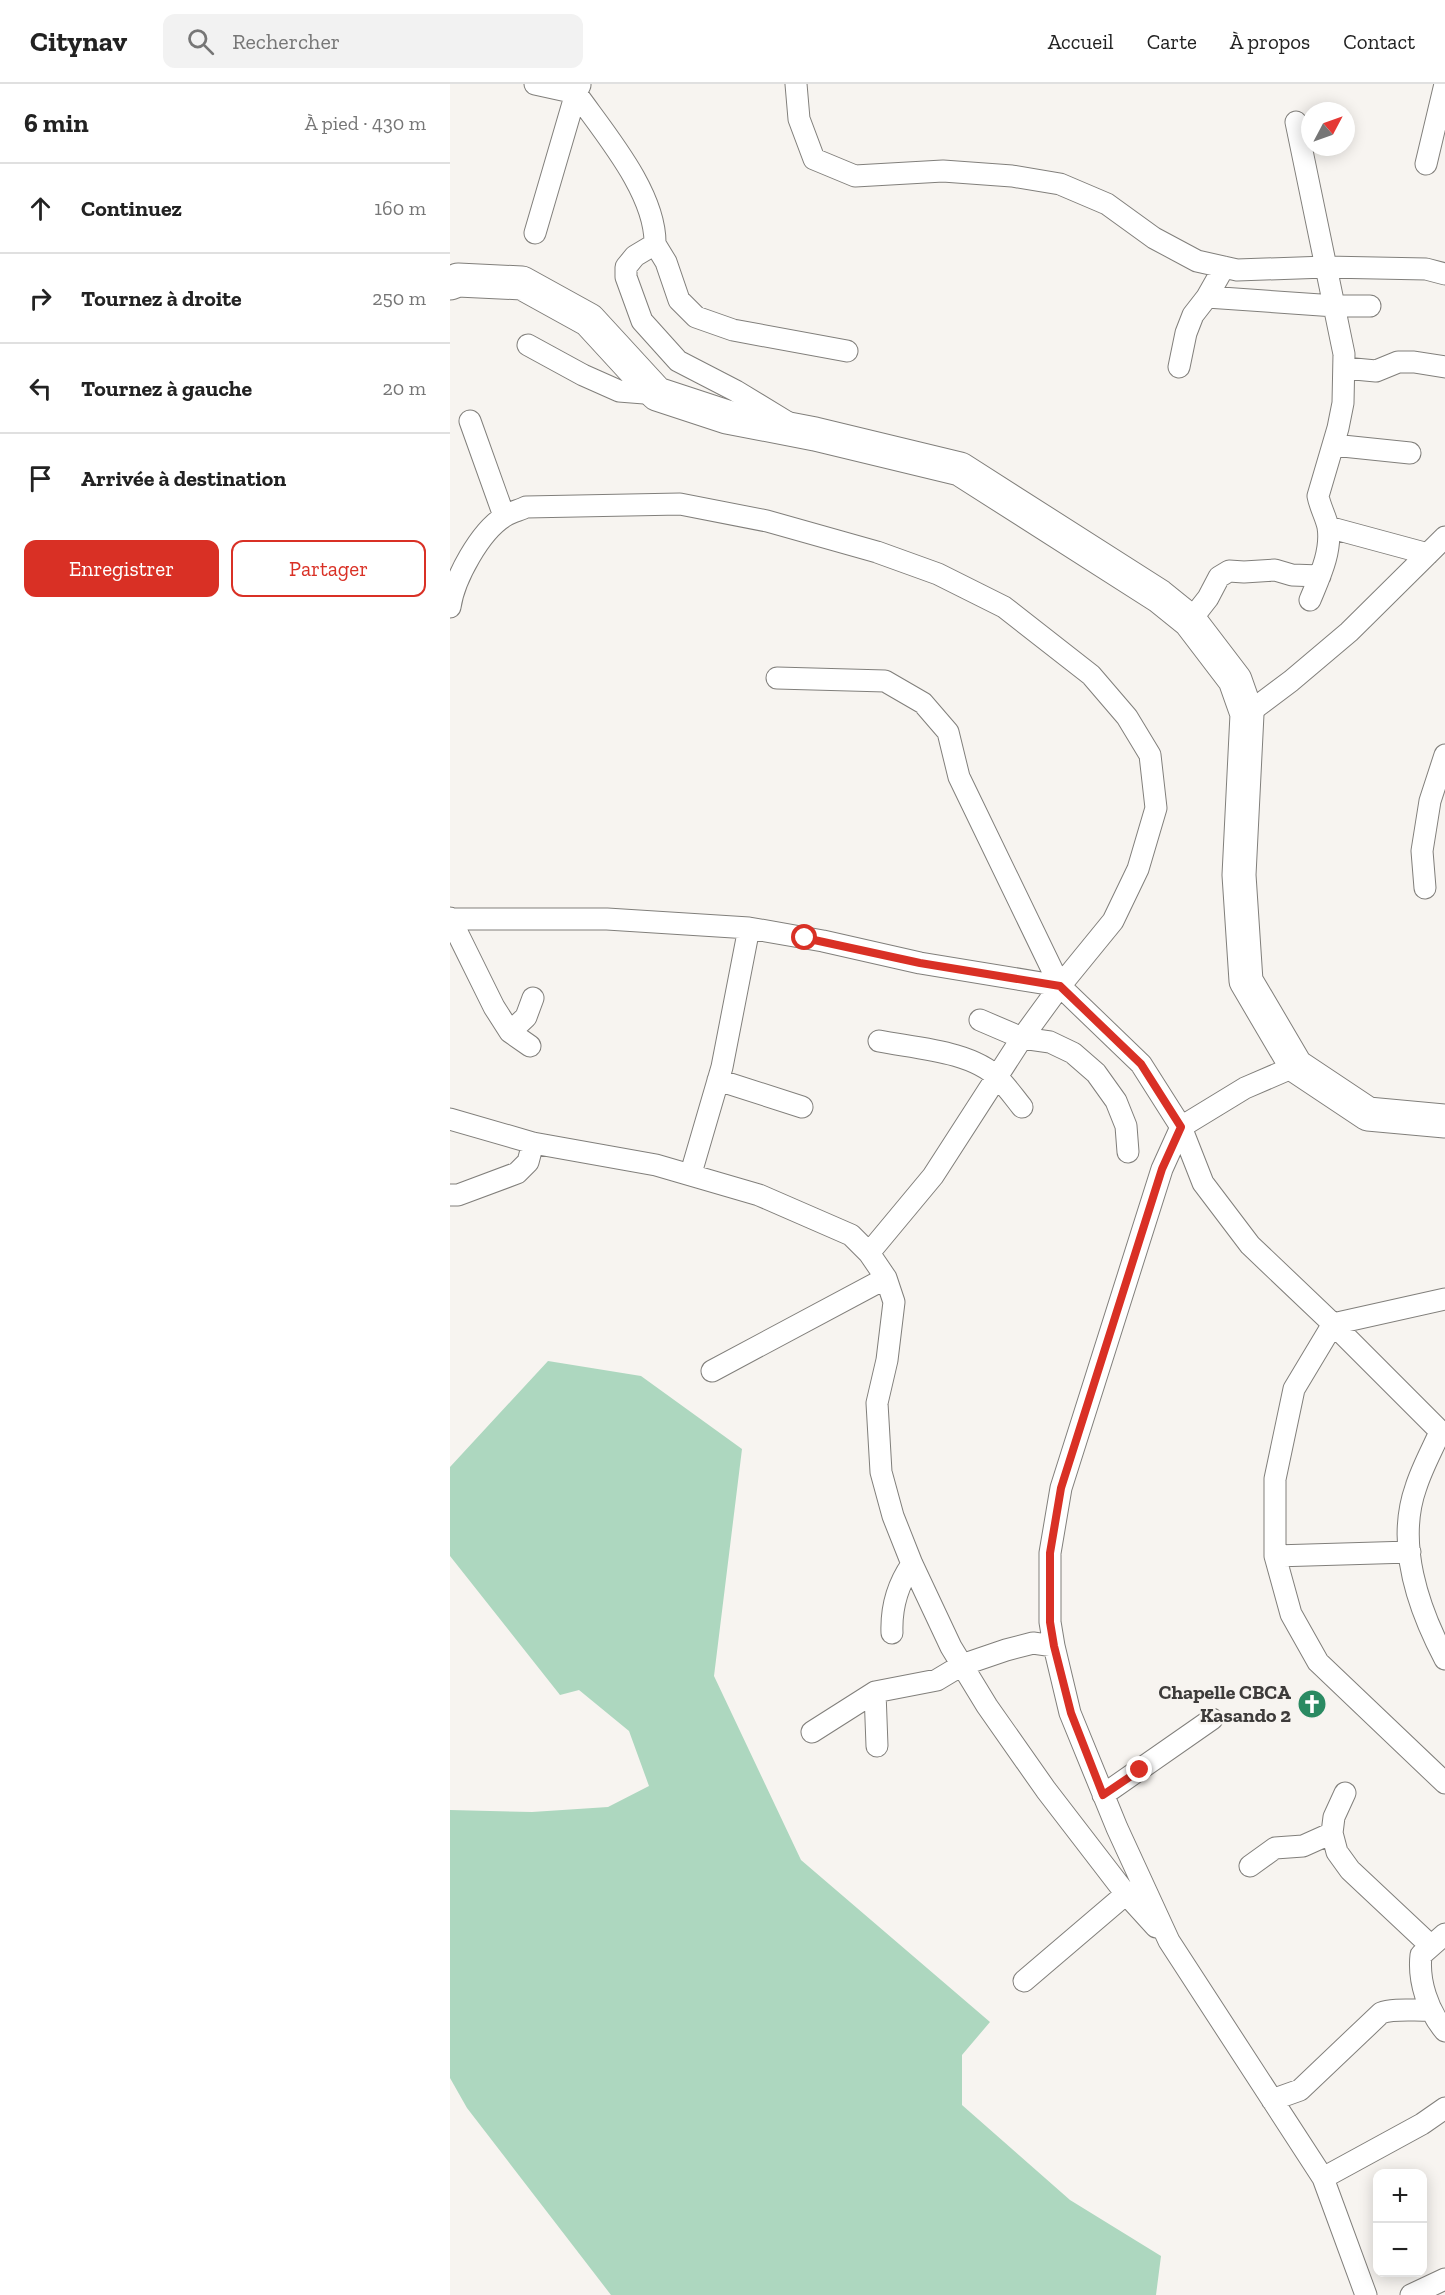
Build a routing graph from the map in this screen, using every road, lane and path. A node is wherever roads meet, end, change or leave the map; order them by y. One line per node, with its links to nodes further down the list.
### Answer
1 (536, 84): 4 (street)
2 (796, 84): 9 (street)
3 (1445, 84): 6 (street)
4 (578, 89): 7 (street); 8 (street)
5 (1296, 122): 10 (street)
6 (1426, 164)
7 (535, 233)
8 (655, 244): 17 (street); 23 (street)
9 (1224, 267): 10 (street); 13 (street)
10 (1326, 267): 11 (street); 14 (street)
11 (1445, 274)
12 (450, 283): 21 (highway)
13 (1207, 297): 14 (street); 19 (street)
14 (1335, 306): 15 (street); 20 (street)
15 (1370, 306)
16 (528, 345): 21 (street)
17 (847, 351)
18 (1445, 367): 20 (street)
19 (1179, 368)
20 (1344, 368): 24 (street)
21 (657, 394): 23 (highway)
22 (470, 422): 26 (street)
23 (815, 434): 33 (highway)
24 (1333, 445): 25 (street); 27 (street)
25 (1410, 453)
26 (504, 516): 32 (street); 40 (street)
27 (1328, 527): 29 (street); 30 (street)
28 (1445, 537): 29 (street)
29 (1428, 554): 35 (street)
30 (1320, 576): 31 (street); 33 (street)
31 (1310, 600)
32 (450, 607)
33 (1190, 621): 35 (highway)
34 (777, 678): 40 (street)
35 (1247, 714): 47 (highway)
36 (1445, 755): 37 (street)
37 (1425, 888)
38 (450, 918): 39 (street); 43 (street)
39 (749, 928): 40 (street); 49 (street)
40 (1060, 986): 44 (street); 54 (street)
41 (533, 998): 43 (street)
42 (980, 1020): 44 (street)
43 (510, 1032): 46 (street)
44 (1022, 1038): 48 (street); 56 (street)
45 (879, 1041): 48 (street)
46 (530, 1046)
47 (1296, 1066): 53 (highway); 54 (street)
48 (998, 1077): 51 (street); 59 (street)
49 (718, 1080): 50 (street); 57 (street)
50 (802, 1107)
51 (1022, 1107)
52 (450, 1119): 55 (street)
53 (1445, 1121)
54 (1181, 1127): 62 (street); 69 (street)
55 (533, 1143): 57 (street); 58 (street)
56 (1128, 1152)
57 (691, 1173): 59 (street)
58 (450, 1196)
59 (870, 1253): 60 (street)
60 (886, 1278): 63 (street); 67 (street)
61 (1445, 1299): 62 (street)
62 (1333, 1324): 64 (street); 66 (street)
63 (712, 1371)
64 (1443, 1434): 65 (street)
65 (1410, 1552): 66 (street); 70 (street)
66 (1275, 1556): 76 (street)
67 (912, 1564): 68 (street); 71 (street)
68 (892, 1633)
69 (1054, 1646): 71 (street); 78 (street)
70 (1445, 1659)
71 (962, 1665): 72 (street); 81 (street)
72 (875, 1692): 74 (street); 75 (street)
73 (1212, 1719): 78 (street)
74 (812, 1732)
75 (878, 1746)
76 (1445, 1783)
77 (1345, 1793): 79 (street)
78 (1103, 1795): 83 (street)
79 (1332, 1833): 80 (street); 82 (street)
80 (1250, 1866)
81 (1126, 1894): 83 (street); 84 (street)
82 (1438, 1940): 85 (street)
83 (1169, 1941): 87 (street)
84 (1024, 1981)
85 (1431, 2010): 86 (street); 87 (street)
86 (1445, 2031)
87 (1272, 2100): 89 (street)
88 (1445, 2108): 89 (street)
89 (1323, 2178): 91 (street)
90 (1445, 2279): 92 (street)
91 (1366, 2295)
92 (1411, 2295)

